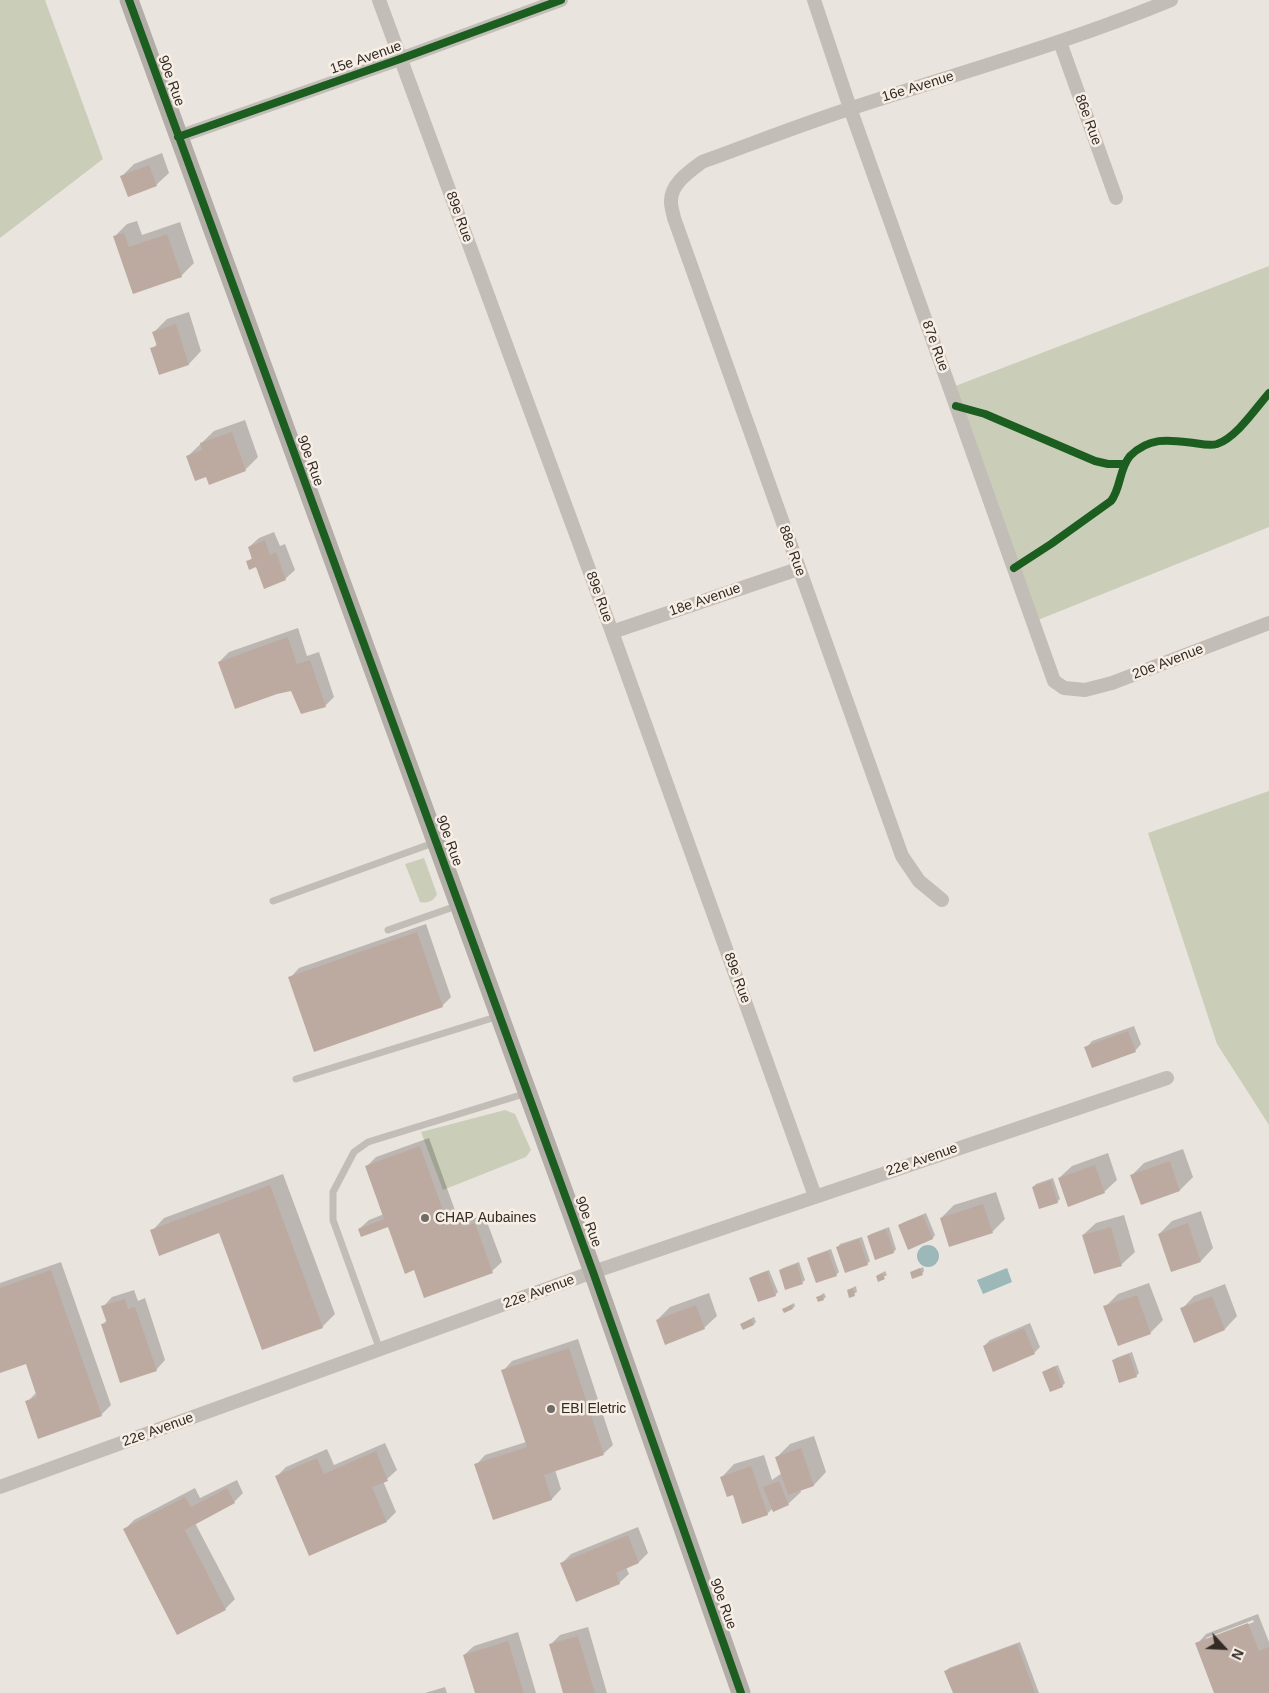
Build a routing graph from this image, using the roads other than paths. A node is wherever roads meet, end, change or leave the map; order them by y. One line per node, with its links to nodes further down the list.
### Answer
1 (129, 0): 9 (street, 90e Rue)
2 (379, 0): 7 (street, 89e Rue)
3 (561, 0): 7 (street, 15e Avenue)
4 (814, 0): 8 (street, 87e Rue)
5 (1171, 0): 6 (street, 16e Avenue)
6 (1060, 42): 8 (street, 16e Avenue); 11 (street, 86e Rue)
7 (400, 59): 9 (street, 15e Avenue); 14 (street, 89e Rue)
8 (850, 108): 10 (street, 16e Avenue); 15 (street, 87e Rue)
9 (178, 137): 16 (street, 90e Rue)
10 (674, 188): 12 (street, 88e Rue)
11 (1116, 198)
12 (798, 569): 14 (street, 18e Avenue); 17 (street, 88e Rue)
13 (1269, 623): 15 (street, 20e Avenue)
14 (612, 632): 25 (street, 89e Rue)
15 (1064, 688)
16 (436, 842): 18 (lane); 19 (street, 90e Rue)
17 (942, 900)
18 (272, 901)
19 (459, 905): 20 (lane); 21 (street, 90e Rue)
20 (388, 930)
21 (499, 1016): 23 (lane); 24 (street, 90e Rue)
22 (1166, 1078): 25 (street, 22e Avenue)
23 (296, 1079)
24 (528, 1093): 26 (street, 90e Rue); 27 (lane)
25 (815, 1196): 26 (street, 22e Avenue)
26 (593, 1272): 27 (street, 22e Avenue); 29 (street, 90e Rue)
27 (380, 1350): 28 (street, 22e Avenue)
28 (0, 1487)
29 (741, 1693)

